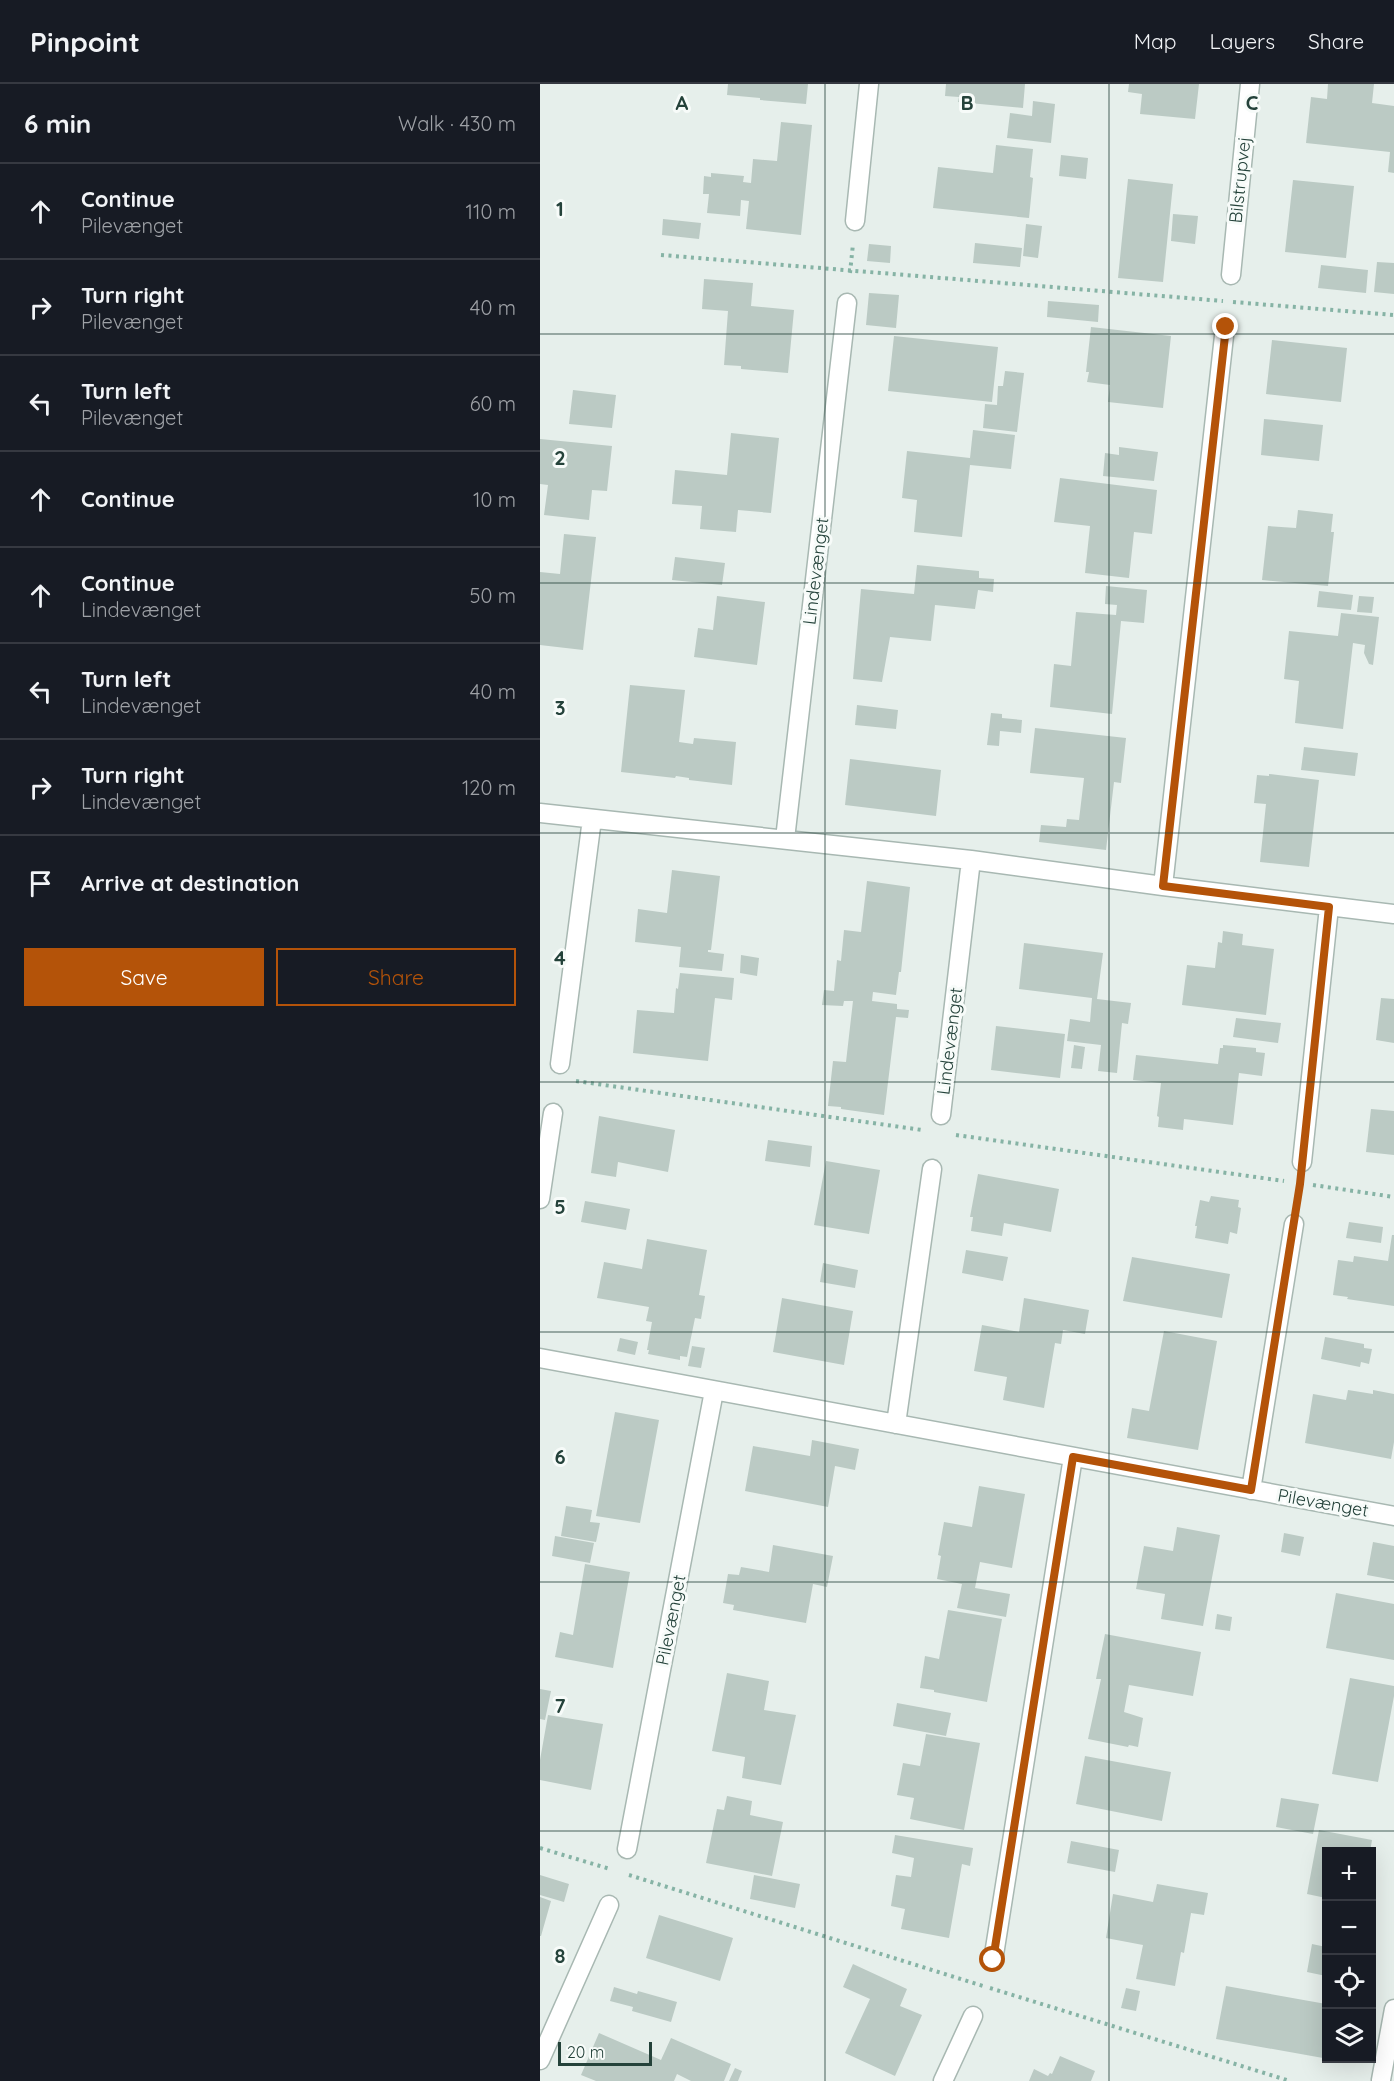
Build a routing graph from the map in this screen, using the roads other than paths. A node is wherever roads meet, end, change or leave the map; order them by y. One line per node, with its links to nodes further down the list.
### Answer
1 (869, 84): 3 (street)
2 (1250, 84): 4 (street, Bilstrupvej)
3 (855, 221)
4 (1231, 275)
5 (847, 303): 9 (street, Lindevænget)
6 (1226, 327): 11 (street)
7 (540, 813): 8 (street)
8 (592, 819): 9 (street); 14 (street)
9 (785, 839): 10 (street)
10 (971, 860): 11 (street); 16 (street, Lindevænget)
11 (1163, 886): 12 (street)
12 (1329, 907): 13 (street); 17 (street)
13 (1394, 914)
14 (565, 1072)
15 (553, 1113): 19 (street)
16 (941, 1115)
17 (1302, 1162)
18 (932, 1169): 23 (street)
19 (540, 1198)
20 (1294, 1224): 25 (street, Pilevænget)
21 (540, 1358): 22 (street, Pilevænget)
22 (714, 1391): 23 (street, Pilevænget); 27 (street, Pilevænget)
23 (896, 1424): 24 (street, Pilevænget)
24 (1073, 1457): 25 (street, Pilevænget); 29 (street)
25 (1251, 1490): 26 (street, Pilevænget)
26 (1394, 1516)
27 (627, 1849)
28 (609, 1905): 32 (street)
29 (993, 1960)
30 (1394, 2009): 33 (street)
31 (973, 2016): 34 (street)
32 (540, 2060)
33 (1381, 2080)
34 (944, 2081)

